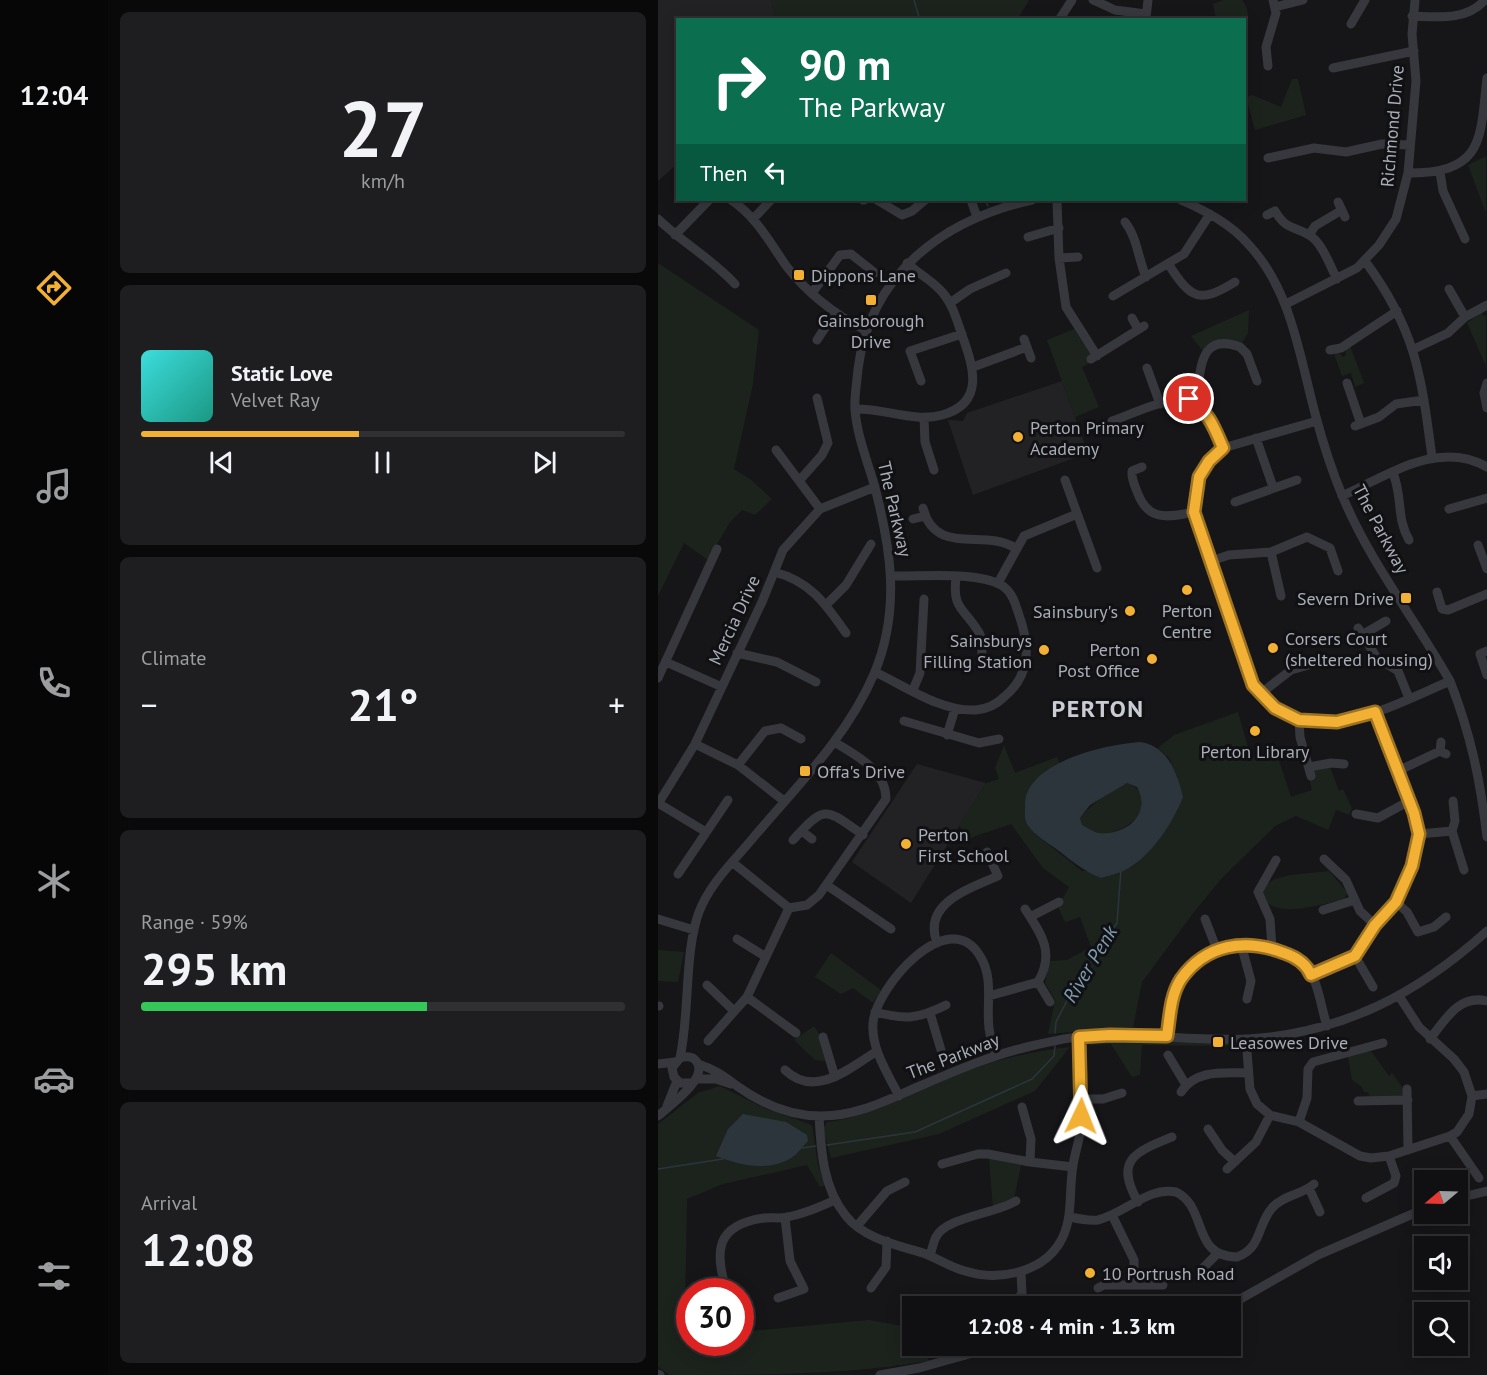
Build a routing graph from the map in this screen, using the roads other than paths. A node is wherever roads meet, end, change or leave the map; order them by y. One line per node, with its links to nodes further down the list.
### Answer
1 (1072, 0): 11 (street)
2 (1093, 0): 10 (street)
3 (1148, 0): 10 (street)
4 (1303, 0): 8 (street)
5 (1365, 0): 12 (street)
6 (1415, 0): 9 (street, Richmond Drive)
7 (1485, 0): 9 (street)
8 (1274, 4): 14 (street)
9 (1412, 16): 13 (street, Richmond Drive)
10 (1146, 17)
11 (1060, 18)
12 (1356, 21)
13 (1414, 51): 15 (street); 18 (street, Richmond Drive)
14 (1268, 66)
15 (1332, 68)
16 (1486, 78): 17 (street)
17 (1485, 109): 20 (street)
18 (1410, 145): 19 (street); 21 (street, Richmond Drive)
19 (1274, 160)
20 (1440, 172): 21 (street); 42 (street)
21 (1408, 173): 45 (street, Richmond Drive)
22 (708, 201): 39 (street)
23 (732, 201): 35 (street)
24 (770, 201): 35 (street)
25 (879, 201): 26 (street)
26 (924, 201)
27 (971, 201): 34 (street)
28 (1029, 201): 34 (street, The Parkway)
29 (1057, 201): 38 (street)
30 (1183, 201): 32 (street, The Parkway)
31 (1342, 210): 40 (street)
32 (1210, 214): 47 (street); 58 (street, The Parkway)
33 (1267, 215): 40 (street)
34 (977, 217): 46 (street, The Parkway)
35 (753, 219): 55 (street)
36 (659, 221): 39 (street)
37 (1124, 222): 50 (street)
38 (1059, 228): 41 (street); 44 (street)
39 (675, 235): 51 (street)
40 (1309, 235): 52 (street)
41 (1028, 237)
42 (1465, 239)
43 (1078, 257): 44 (street)
44 (1059, 258): 63 (street)
45 (1365, 261): 52 (street, Richmond Drive); 60 (street)
46 (907, 263): 57 (street); 64 (street, The Parkway)
47 (1169, 265): 50 (street); 53 (street)
48 (869, 272): 55 (street)
49 (1006, 273): 57 (street)
50 (1146, 277): 56 (street)
51 (733, 279)
52 (1337, 279): 58 (street, Richmond Drive)
53 (1235, 282)
54 (1448, 289): 62 (street)
55 (812, 293): 61 (street)
56 (1113, 296)
57 (950, 303): 65 (street)
58 (1286, 304): 83 (street, The Parkway)
59 (1486, 305): 62 (street)
60 (1397, 311): 67 (street); 68 (street)
61 (834, 314): 64 (street); 66 (street)
62 (1465, 317): 67 (street)
63 (1132, 318)
64 (865, 330): 81 (street, The Parkway)
65 (962, 334): 70 (street); 73 (street)
66 (817, 340)
67 (1414, 349): 77 (street)
68 (1330, 351)
69 (1031, 358): 70 (street)
70 (973, 367): 82 (street)
71 (1150, 372): 79 (street)
72 (1258, 376): 78 (street)
73 (921, 381)
74 (1347, 383): 77 (street)
75 (1486, 383): 80 (street)
76 (817, 398): 94 (street)
77 (1424, 400): 88 (street)
78 (1195, 402): 79 (street); 86 (street)
79 (1160, 404): 84 (street)
80 (1486, 408)
81 (855, 409): 82 (street); 96 (street, The Parkway)
82 (924, 418): 91 (street)
83 (1317, 421): 85 (street); 98 (street, The Parkway)
84 (1112, 422)
85 (1256, 438): 86 (street); 97 (street)
86 (1223, 448): 104 (street)
87 (776, 450): 94 (street)
88 (1432, 457): 89 (street); 92 (street)
89 (1486, 465)
90 (1142, 467): 104 (street)
91 (934, 470)
92 (1393, 473): 98 (street); 108 (street)
93 (1297, 480): 97 (street)
94 (799, 481): 102 (street)
95 (1065, 486): 105 (street)
96 (875, 487): 102 (street, Mercia Drive); 119 (street, The Parkway)
97 (1273, 487): 100 (street)
98 (1342, 496): 137 (street, The Parkway)
99 (1486, 498): 101 (street)
100 (1235, 502)
101 (1461, 507): 103 (street); 107 (street)
102 (820, 509): 118 (street, Mercia Drive)
103 (1449, 509)
104 (1194, 512): 114 (street)
105 (1077, 514): 110 (street); 115 (street)
106 (913, 519): 110 (street)
107 (1461, 519)
108 (1409, 540)
109 (866, 547): 126 (street)
110 (1015, 548): 121 (street)
111 (1476, 548): 116 (street)
112 (1271, 552): 114 (street); 117 (street); 124 (street)
113 (717, 555): 131 (street)
114 (1211, 561): 141 (street)
115 (1093, 565)
116 (1486, 569)
117 (1338, 571)
118 (774, 572): 126 (street); 130 (street, Mercia Drive)
119 (892, 576): 120 (street); 134 (street, The Parkway)
120 (956, 578): 121 (street); 132 (street)
121 (998, 583): 143 (street)
122 (1437, 591): 123 (street)
123 (1486, 594)
124 (1281, 596)
125 (924, 599): 140 (street)
126 (826, 605): 128 (street)
127 (1385, 624): 142 (street)
128 (847, 633)
129 (1486, 651): 135 (street)
130 (737, 652): 138 (street); 139 (street, Mercia Drive)
131 (666, 662): 136 (street); 139 (street)
132 (982, 663)
133 (1321, 664): 141 (street)
134 (875, 672): 140 (street); 149 (street, The Parkway)
135 (1486, 675)
136 (658, 678)
137 (1450, 681): 142 (street); 155 (street, The Parkway)
138 (816, 682)
139 (721, 687): 151 (street, Mercia Drive)
140 (913, 690): 143 (street)
141 (1260, 694): 145 (street)
142 (1409, 698): 144 (street)
143 (955, 709): 147 (street)
144 (1375, 712): 145 (street); 156 (street)
145 (1299, 720): 153 (street)
146 (907, 725): 147 (street)
147 (947, 735): 150 (street)
148 (800, 739): 154 (street)
149 (834, 742): 159 (street, The Parkway); 167 (street)
150 (997, 743)
151 (695, 744): 154 (street); 161 (street, Mercia Drive)
152 (1442, 749): 156 (street)
153 (1344, 764)
154 (739, 765): 159 (street)
155 (1482, 768): 168 (street, The Parkway)
156 (1400, 770): 158 (street)
157 (728, 800): 165 (street)
158 (1411, 800): 162 (street); 166 (street)
159 (784, 801): 174 (street, The Parkway)
160 (1453, 801): 164 (street)
161 (658, 804): 165 (street)
162 (1356, 814)
163 (802, 831): 167 (street); 169 (street); 170 (street)
164 (1452, 831): 166 (street); 175 (street)
165 (706, 832): 176 (street)
166 (1419, 834): 180 (street)
167 (863, 836): 177 (street)
168 (1486, 837)
169 (812, 839)
170 (793, 840)
171 (987, 852): 191 (street)
172 (1324, 859): 178 (street)
173 (1276, 860): 193 (street)
174 (732, 862): 181 (street); 188 (street, The Parkway)
175 (1464, 870)
176 (678, 874)
177 (828, 886): 181 (street); 187 (street)
178 (1355, 900): 182 (street); 186 (street)
179 (1058, 902): 198 (street)
180 (1396, 902): 183 (street); 186 (street)
181 (789, 908): 196 (street)
182 (1324, 910)
183 (1446, 917)
184 (658, 919): 188 (street)
185 (1205, 919): 194 (street)
186 (1375, 925): 195 (street)
187 (891, 929)
188 (694, 930): 214 (street, The Parkway)
189 (1486, 931): 203 (street, The Parkway)
190 (737, 939): 196 (street)
191 (937, 943): 202 (street); 210 (street)
192 (1241, 944): 193 (street); 194 (street); 205 (street)
193 (1272, 948): 197 (street)
194 (1217, 950): 216 (street)
195 (1355, 956): 197 (street); 200 (street)
196 (766, 957): 204 (street)
197 (1311, 975): 212 (street)
198 (1038, 982): 202 (street); 207 (street)
199 (707, 985): 209 (street)
200 (1373, 987)
201 (1486, 989): 206 (street)
202 (989, 996): 224 (street)
203 (1399, 996): 212 (street, The Parkway); 219 (street)
204 (747, 997): 209 (street); 213 (street)
205 (1247, 999)
206 (1486, 1001): 219 (street)
207 (1050, 1002)
208 (946, 1005): 211 (street)
209 (734, 1011): 220 (street)
210 (875, 1012): 211 (street); 223 (street)
211 (930, 1013): 222 (street)
212 (1327, 1026): 218 (street, The Parkway)
213 (794, 1028)
214 (684, 1036): 226 (street, The Parkway); 227 (street, The Parkway)
215 (823, 1036): 233 (street)
216 (1167, 1036): 217 (street, The Parkway); 218 (street, The Parkway)
217 (1079, 1037): 224 (street, The Parkway); 241 (street)
218 (1246, 1039): 231 (street)
219 (1430, 1039): 239 (street)
220 (708, 1041)
221 (1377, 1047): 246 (street)
222 (941, 1050)
223 (877, 1051): 233 (street); 238 (street)
224 (996, 1055): 238 (street, The Parkway)
225 (1168, 1055): 231 (street)
226 (690, 1058): 227 (street); 228 (street)
227 (677, 1060): 229 (street); 232 (street)
228 (698, 1064): 234 (street); 235 (street, The Parkway)
229 (658, 1066): 232 (street)
230 (785, 1070): 233 (street)
231 (1248, 1073): 244 (street)
232 (674, 1077): 234 (street); 243 (street)
233 (835, 1077)
234 (694, 1081): 235 (street, The Parkway); 243 (street)
235 (736, 1086): 245 (street, The Parkway)
236 (1122, 1093): 241 (street)
237 (1486, 1094): 239 (street)
238 (899, 1096): 245 (street, The Parkway)
239 (1472, 1096): 248 (street)
240 (1363, 1098): 250 (street)
241 (1083, 1099): 254 (street)
242 (1022, 1107): 252 (street)
243 (661, 1113)
244 (1270, 1114): 246 (street); 247 (street)
245 (819, 1116): 260 (street)
246 (1299, 1122): 251 (street)
247 (1208, 1134)
248 (1450, 1136): 250 (street); 255 (street)
249 (1165, 1137): 262 (street)
250 (1408, 1150): 251 (street)
251 (1389, 1156): 259 (street)
252 (1030, 1162): 253 (street); 254 (street)
253 (946, 1165)
254 (1073, 1167): 267 (street)
255 (1474, 1175)
256 (905, 1182): 268 (street)
257 (1486, 1191): 258 (street)
258 (1468, 1196)
259 (1366, 1198)
260 (835, 1200): 266 (street); 268 (street)
261 (1016, 1201): 271 (street)
262 (1138, 1202): 265 (street); 270 (street)
263 (1320, 1212): 270 (street)
264 (1414, 1213): 281 (street)
265 (1112, 1215): 267 (street); 275 (street)
266 (785, 1218): 274 (street); 280 (street)
267 (1070, 1218): 273 (street)
268 (857, 1226): 269 (street)
269 (887, 1242): 271 (street); 277 (street)
270 (1219, 1253): 272 (street)
271 (930, 1255): 273 (street)
272 (1201, 1270)
273 (1021, 1272): 279 (street)
274 (723, 1278)
275 (1134, 1284): 276 (street); 278 (street)
276 (1163, 1285)
277 (877, 1286)
278 (1098, 1288)
279 (1020, 1296)
280 (778, 1298)
281 (1241, 1299)
282 (962, 1356): 283 (street)
283 (880, 1375)

